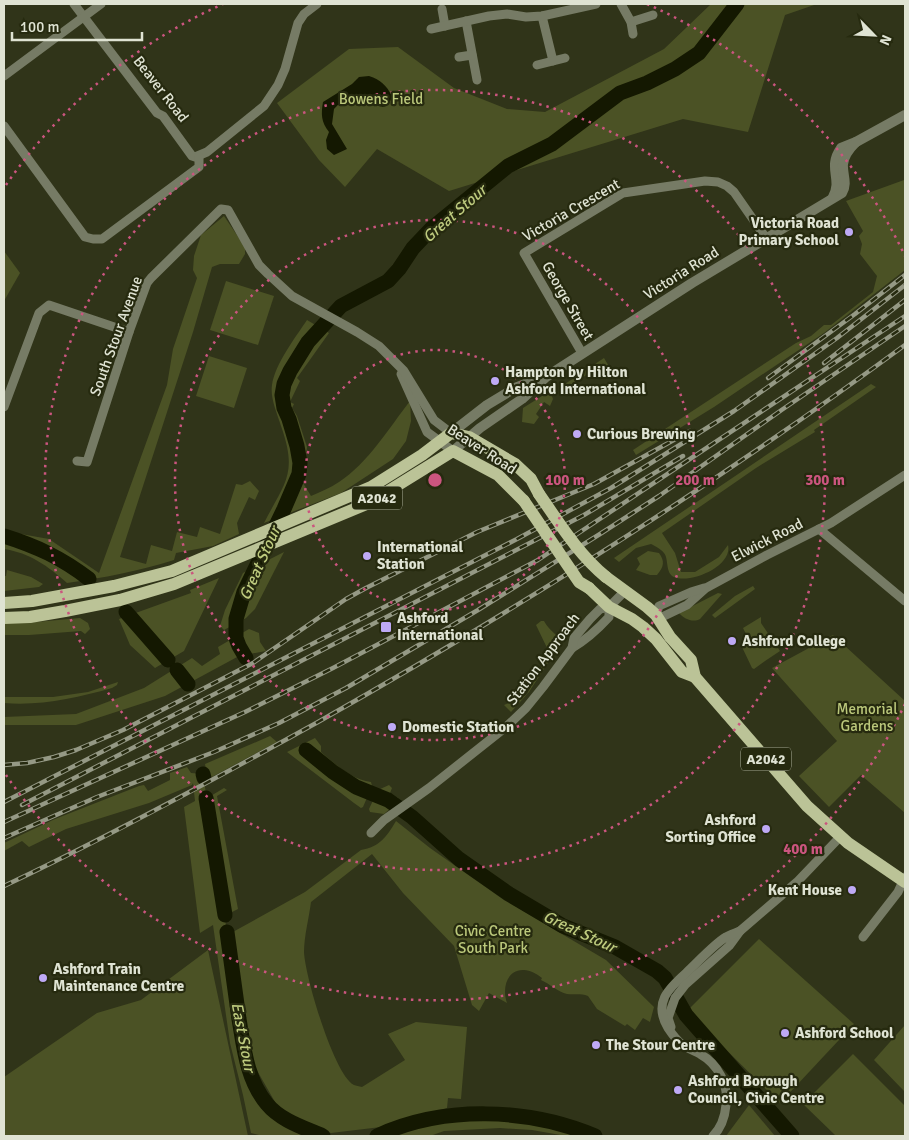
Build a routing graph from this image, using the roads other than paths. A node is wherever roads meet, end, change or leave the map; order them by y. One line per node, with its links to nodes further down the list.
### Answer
1 (74, 4): 9 (street, Beaver Road)
2 (101, 4): 9 (street)
3 (318, 4): 24 (street)
4 (596, 4): 8 (street)
5 (621, 4): 11 (street)
6 (442, 9): 12 (street)
7 (653, 15): 11 (street)
8 (542, 16): 10 (street); 18 (street)
9 (84, 17): 20 (street); 24 (street, Beaver Road)
10 (466, 21): 12 (street); 15 (street)
11 (631, 22): 14 (street)
12 (445, 26): 13 (street)
13 (431, 29)
14 (633, 34)
15 (472, 55): 16 (street); 21 (street)
16 (459, 57)
17 (565, 58): 18 (street)
18 (552, 61): 19 (street)
19 (536, 64)
20 (4, 76)
21 (477, 80)
22 (905, 115): 26 (street, Victoria Road)
23 (4, 126): 24 (street)
24 (200, 157)
25 (225, 209): 28 (street, South Stour Avenue); 30 (street, Beaver Road)
26 (766, 238): 27 (street, Victoria Crescent); 29 (street, Victoria Road)
27 (530, 263): 29 (street, George Street)
28 (129, 332): 32 (street); 37 (street, South Stour Avenue)
29 (582, 353): 31 (street, Victoria Road)
30 (388, 355): 33 (street, Beaver Road); 35 (street, Beaver Road)
31 (546, 377): 33 (street, Victoria Road); 34 (street, Victoria Road)
32 (4, 407)
33 (451, 433): 34 (main road, Beaver Road); 35 (main road)
34 (469, 437): 36 (street, Victoria Road); 40 (main road, Beaver Road / A2042, bridge)
35 (440, 442): 36 (street, Beaver Road); 42 (main road, A2042)
36 (453, 451): 45 (main road, Beaver Road / A2042, bridge); 47 (main road, A2042)
37 (77, 461)
38 (905, 476): 39 (street, Elwick Road)
39 (819, 529): 43 (street); 46 (street, Elwick Road)
40 (624, 591): 45 (street); 46 (main road, A2042)
41 (4, 597): 42 (main road)
42 (51, 598): 44 (main road, A2042)
43 (905, 601)
44 (4, 603)
45 (609, 607): 48 (main road, A2042); 50 (street, Station Approach)
46 (656, 616): 48 (street, Elwick Road); 49 (main road, A2042)
47 (4, 618)
48 (643, 627): 49 (main road, A2042)
49 (695, 678): 51 (main road, A2042)
50 (371, 832)
51 (840, 837): 52 (main road, A2042); 54 (street)
52 (905, 880): 53 (street)
53 (863, 937)
54 (682, 982): 55 (street); 55 (street)
55 (673, 1036): 56 (street)
56 (713, 1136)

